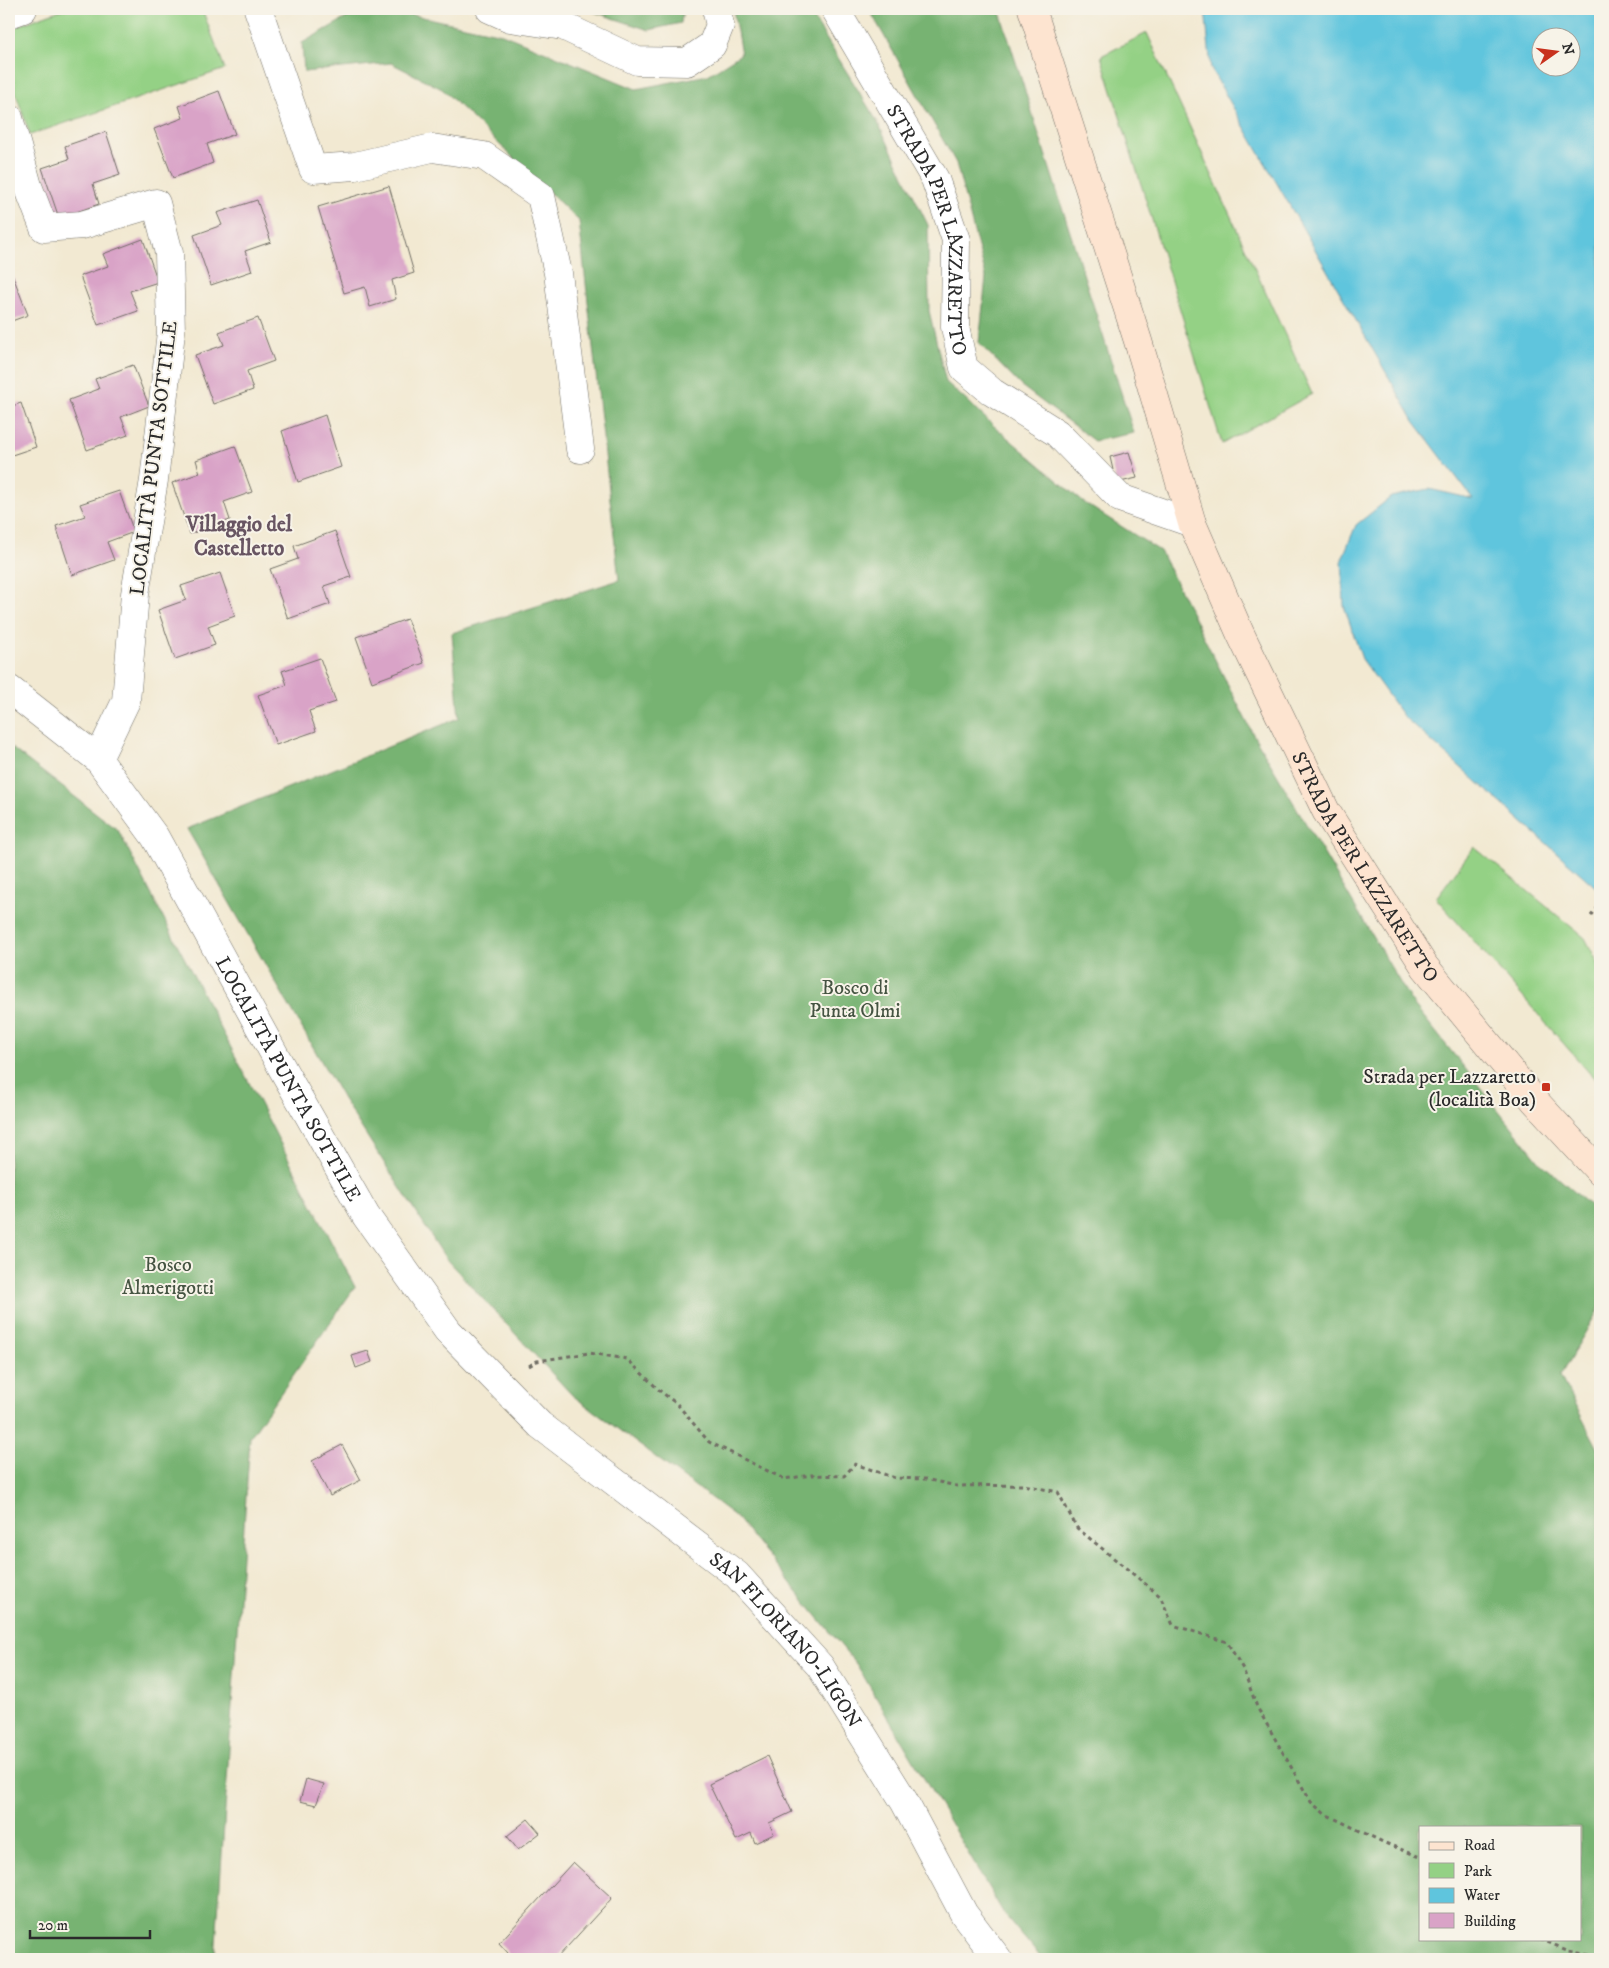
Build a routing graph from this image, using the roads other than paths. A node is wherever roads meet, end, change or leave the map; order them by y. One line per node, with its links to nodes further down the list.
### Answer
1 (23, 9): 7 (street)
2 (258, 9): 9 (street)
3 (490, 9): 4 (street)
4 (716, 9)
5 (835, 9): 10 (street, STRADA PER LAZZARETTO)
6 (1032, 9): 10 (main road, STRADA PER LAZZARETTO)
7 (9, 14)
8 (9, 118): 12 (street, LOCALITÀ PUNTA SOTTILE)
9 (580, 449)
10 (1192, 523): 13 (main road, STRADA PER LAZZARETTO)
11 (9, 689): 12 (street, LOCALITÀ PUNTA SOTTILE)
12 (98, 759): 14 (street, LOCALITÀ PUNTA SOTTILE)
13 (1600, 1172)
14 (500, 1384): 15 (street, SAN FLORIANO-LIGON)
15 (998, 1959)

